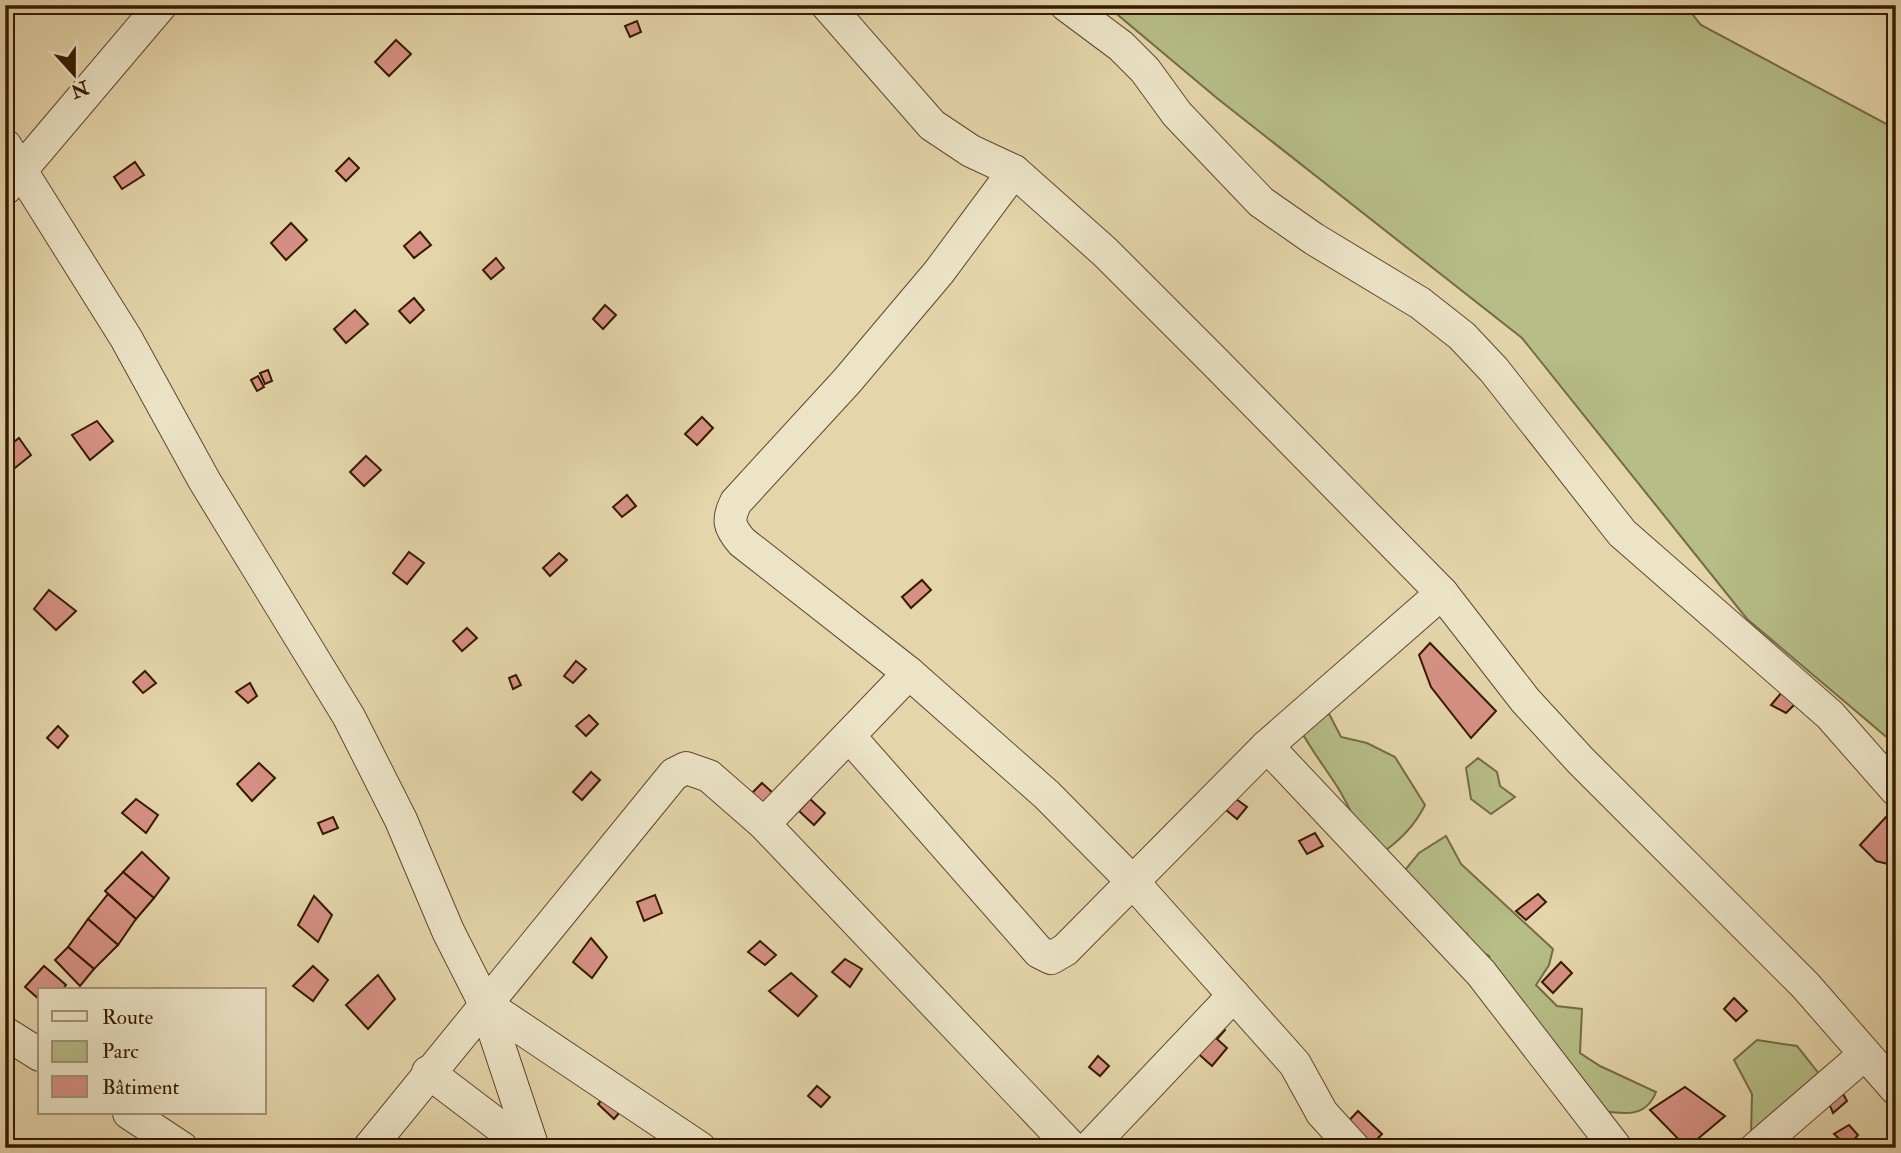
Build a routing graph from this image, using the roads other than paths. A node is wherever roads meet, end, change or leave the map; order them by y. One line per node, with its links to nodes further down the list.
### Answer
1 (161, 5): 4 (street)
2 (827, 5): 5 (street)
3 (1066, 5): 10 (street)
4 (10, 167): 14 (street)
5 (1014, 171): 6 (street); 7 (street)
6 (1442, 593): 9 (street); 17 (street)
7 (909, 673): 8 (street); 12 (street)
8 (850, 737): 11 (street); 12 (street)
9 (1267, 746): 12 (street); 28 (street)
10 (1896, 790)
11 (764, 824): 14 (street); 25 (street)
12 (1132, 881): 13 (street)
13 (1234, 995): 26 (street); 27 (street)
14 (485, 1004): 18 (street); 23 (street); 24 (street)
15 (5, 1033): 16 (street)
16 (38, 1054)
17 (1865, 1054): 19 (street); 29 (street)
18 (428, 1072): 22 (street); 23 (street)
19 (1896, 1089)
20 (131, 1114): 21 (street)
21 (183, 1148)
22 (369, 1148)
23 (530, 1148)
24 (700, 1148)
25 (1072, 1148)
26 (1089, 1148)
27 (1354, 1148)
28 (1616, 1148)
29 (1756, 1148)

